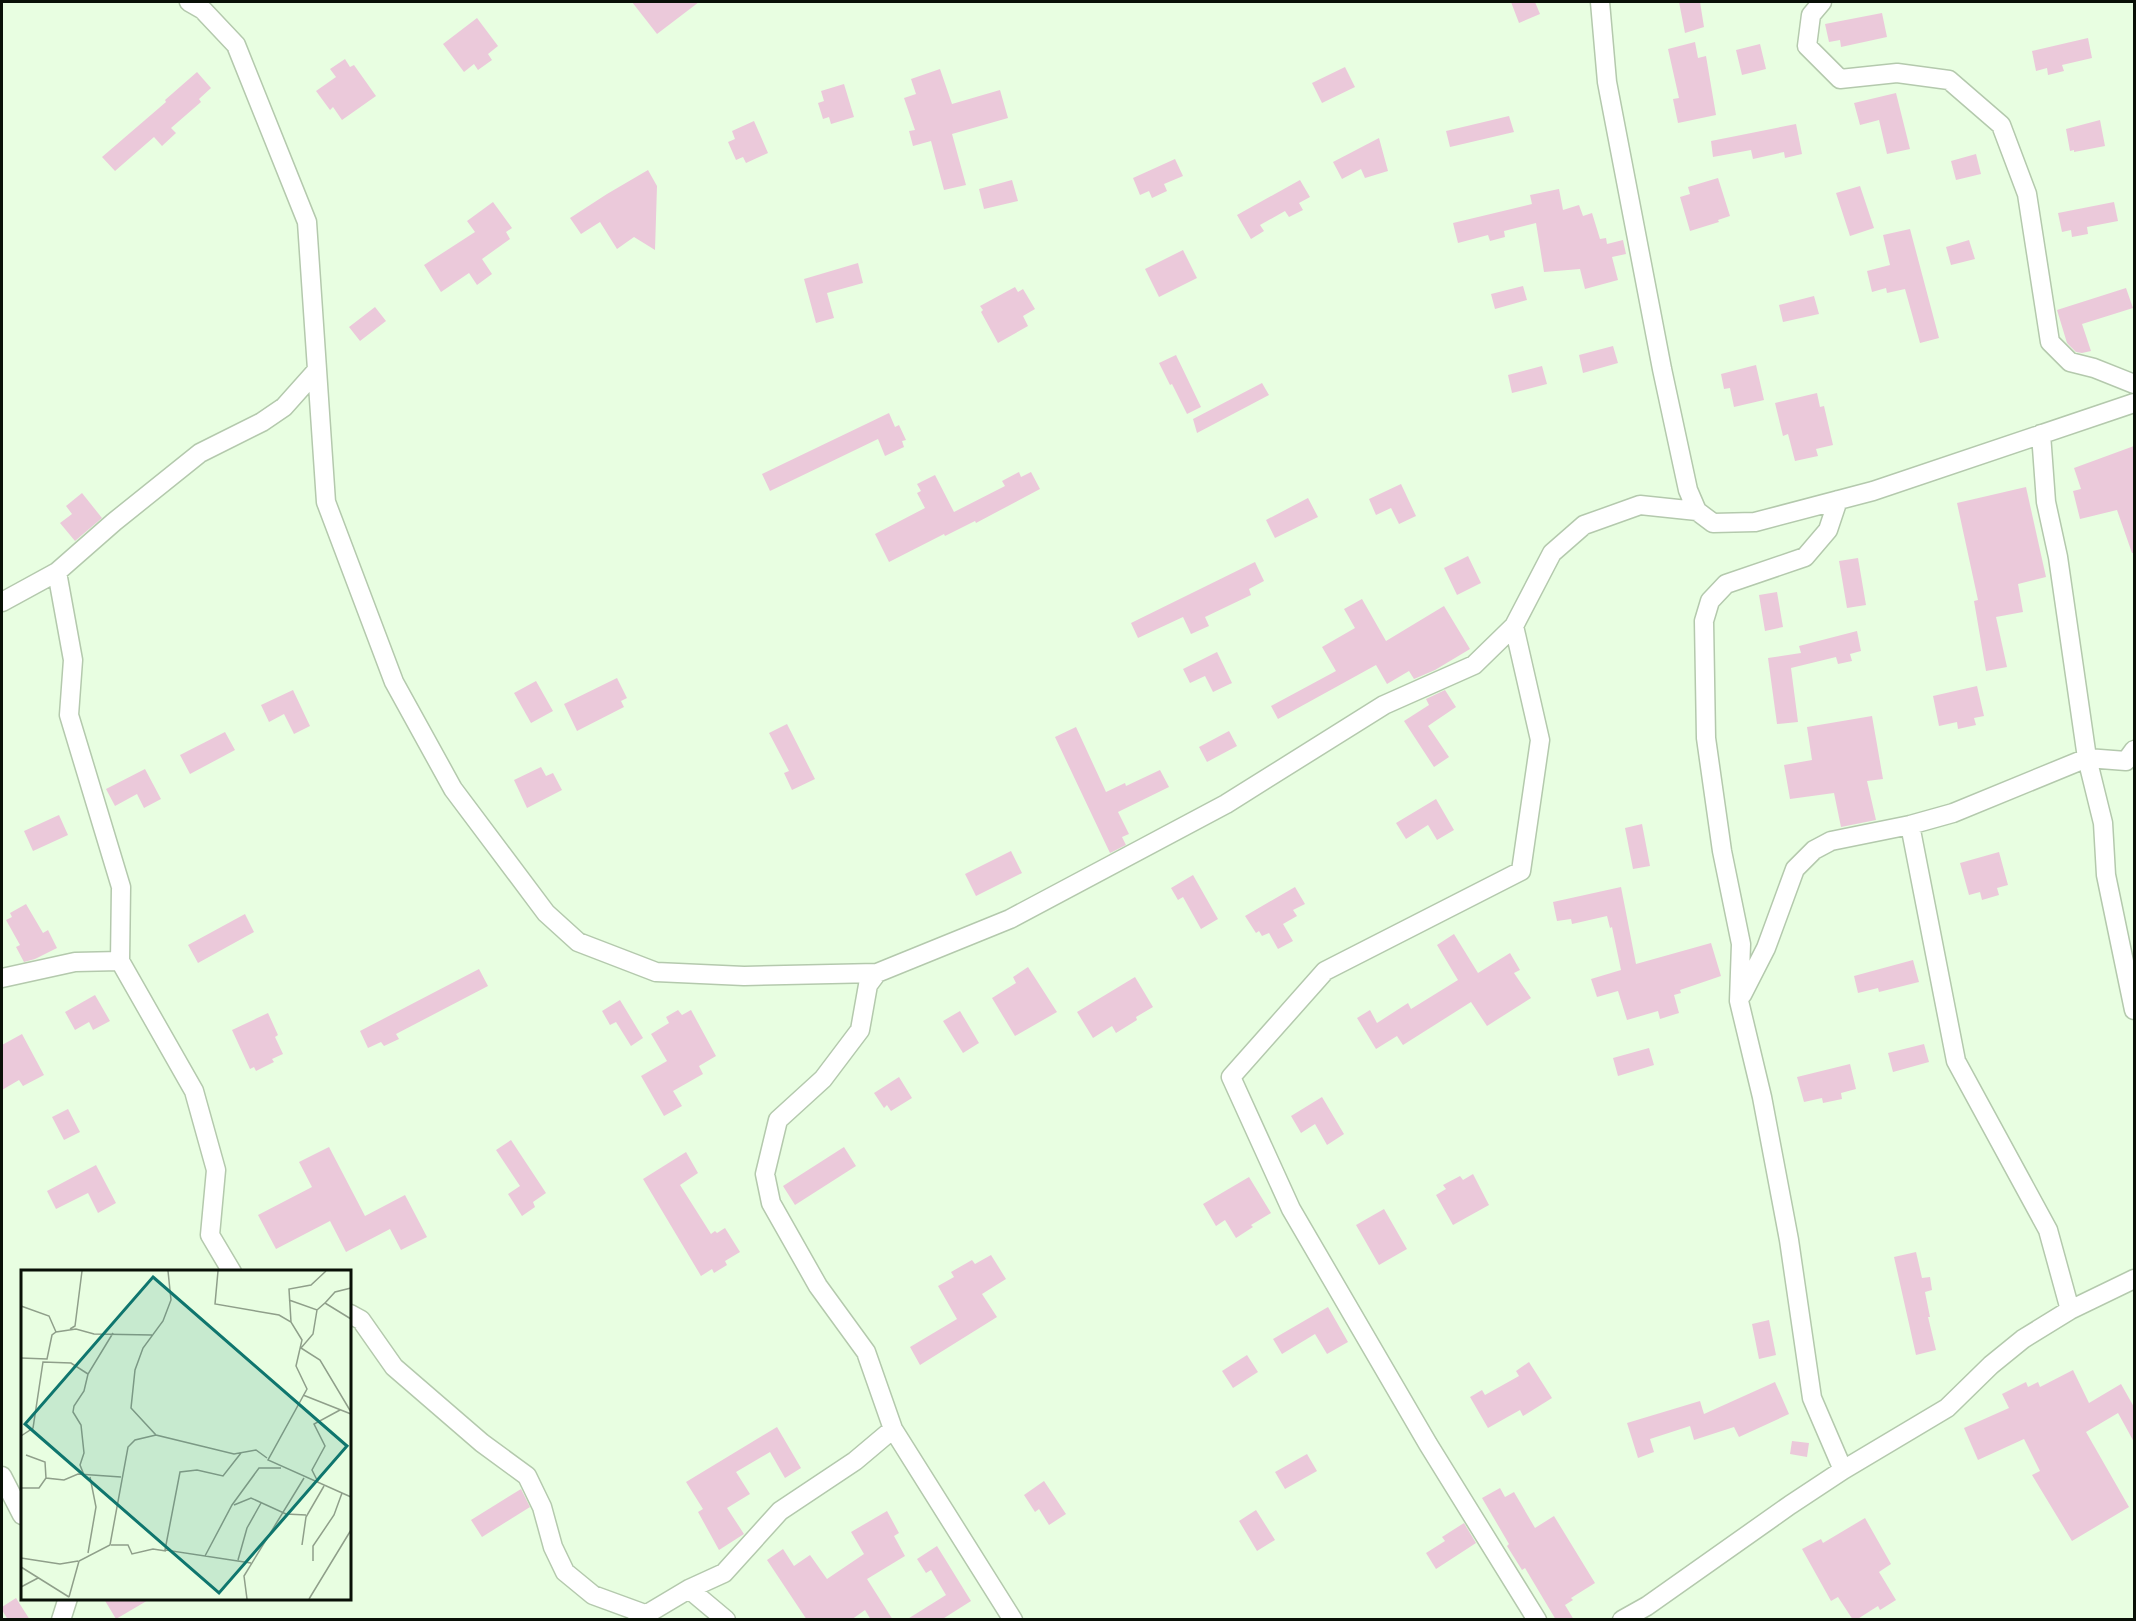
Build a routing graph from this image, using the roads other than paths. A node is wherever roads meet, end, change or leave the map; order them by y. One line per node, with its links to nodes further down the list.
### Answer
1 (189, 2): 4 (street)
2 (1600, 2): 9 (street)
3 (1822, 2): 5 (street)
4 (317, 370): 10 (street); 17 (street)
5 (2134, 384)
6 (2134, 403): 7 (street)
7 (2041, 434): 8 (street); 14 (street)
8 (1838, 500): 9 (street); 19 (street)
9 (1697, 511): 12 (street)
10 (57, 572): 11 (street); 16 (street)
11 (2, 602)
12 (1514, 626): 17 (street); 35 (street)
13 (2134, 750): 14 (street)
14 (2087, 758): 15 (street); 20 (street)
15 (1910, 825): 19 (street); 23 (street)
16 (120, 961): 18 (street); 21 (street)
17 (877, 973): 25 (street)
18 (2, 978)
19 (1739, 1002): 26 (street)
20 (2134, 1010)
21 (231, 1270)
22 (2134, 1279): 23 (street)
23 (2070, 1310): 26 (street)
24 (351, 1315): 31 (street)
25 (893, 1429): 29 (street); 34 (street)
26 (1843, 1470): 36 (street)
27 (2, 1476): 28 (street)
28 (21, 1513)
29 (689, 1589): 31 (street); 33 (street)
30 (68, 1600): 32 (street)
31 (641, 1617)
32 (61, 1620)
33 (726, 1620)
34 (1013, 1620)
35 (1537, 1620)
36 (1622, 1620)

